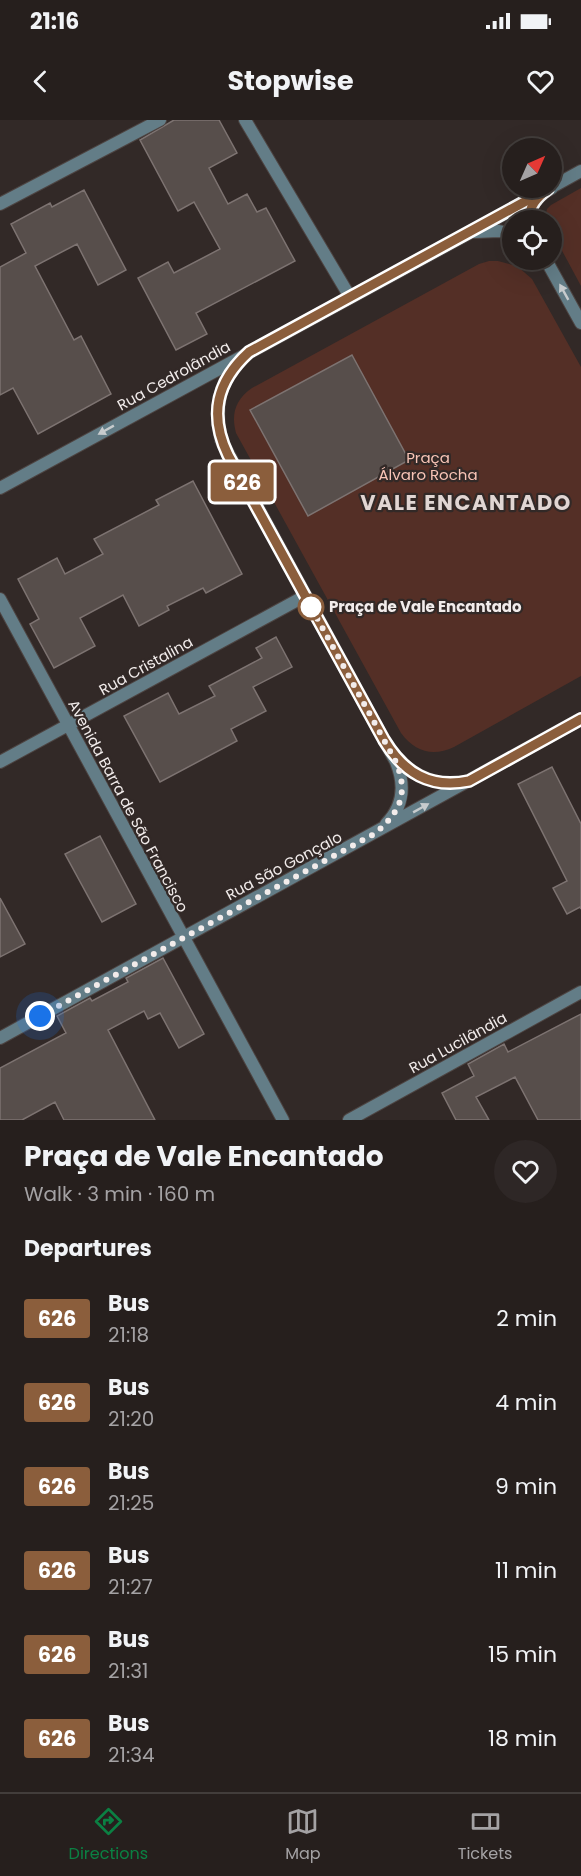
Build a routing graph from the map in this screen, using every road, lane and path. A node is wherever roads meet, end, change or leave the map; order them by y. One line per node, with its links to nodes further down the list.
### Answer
1 (160, 120): 6 (street)
2 (244, 120): 10 (street)
3 (581, 171): 4 (street, Rua Cedrolândia)
4 (562, 182)
5 (533, 198): 8 (street, Rua Cedrolândia)
6 (0, 204)
7 (502, 232): 8 (street)
8 (463, 236): 10 (street, Rua Cedrolândia)
9 (552, 270): 11 (street, one-way to 9)
10 (350, 297): 12 (street, Rua Cedrolândia)
11 (581, 322)
12 (249, 352): 13 (street, Rua Cedrolândia, one-way to 13); 14 (street)
13 (0, 488)
14 (305, 596): 17 (street, Rua Cristalina); 18 (street)
15 (0, 599): 17 (street, Avenida Barra de São Francisco)
16 (581, 719): 20 (street, Rua São Gonçalo)
17 (68, 726): 19 (street, Rua Cristalina); 22 (street, Avenida Barra de São Francisco)
18 (384, 740): 20 (street); 21 (street)
19 (0, 762)
20 (469, 781): 21 (street, Rua São Gonçalo, one-way to 20)
21 (374, 834): 22 (street, Rua São Gonçalo)
22 (182, 938): 24 (street, Rua São Gonçalo); 25 (street, Avenida Barra de São Francisco)
23 (581, 992): 26 (street, Rua Lucilândia)
24 (0, 1038)
25 (283, 1120)
26 (349, 1120)

